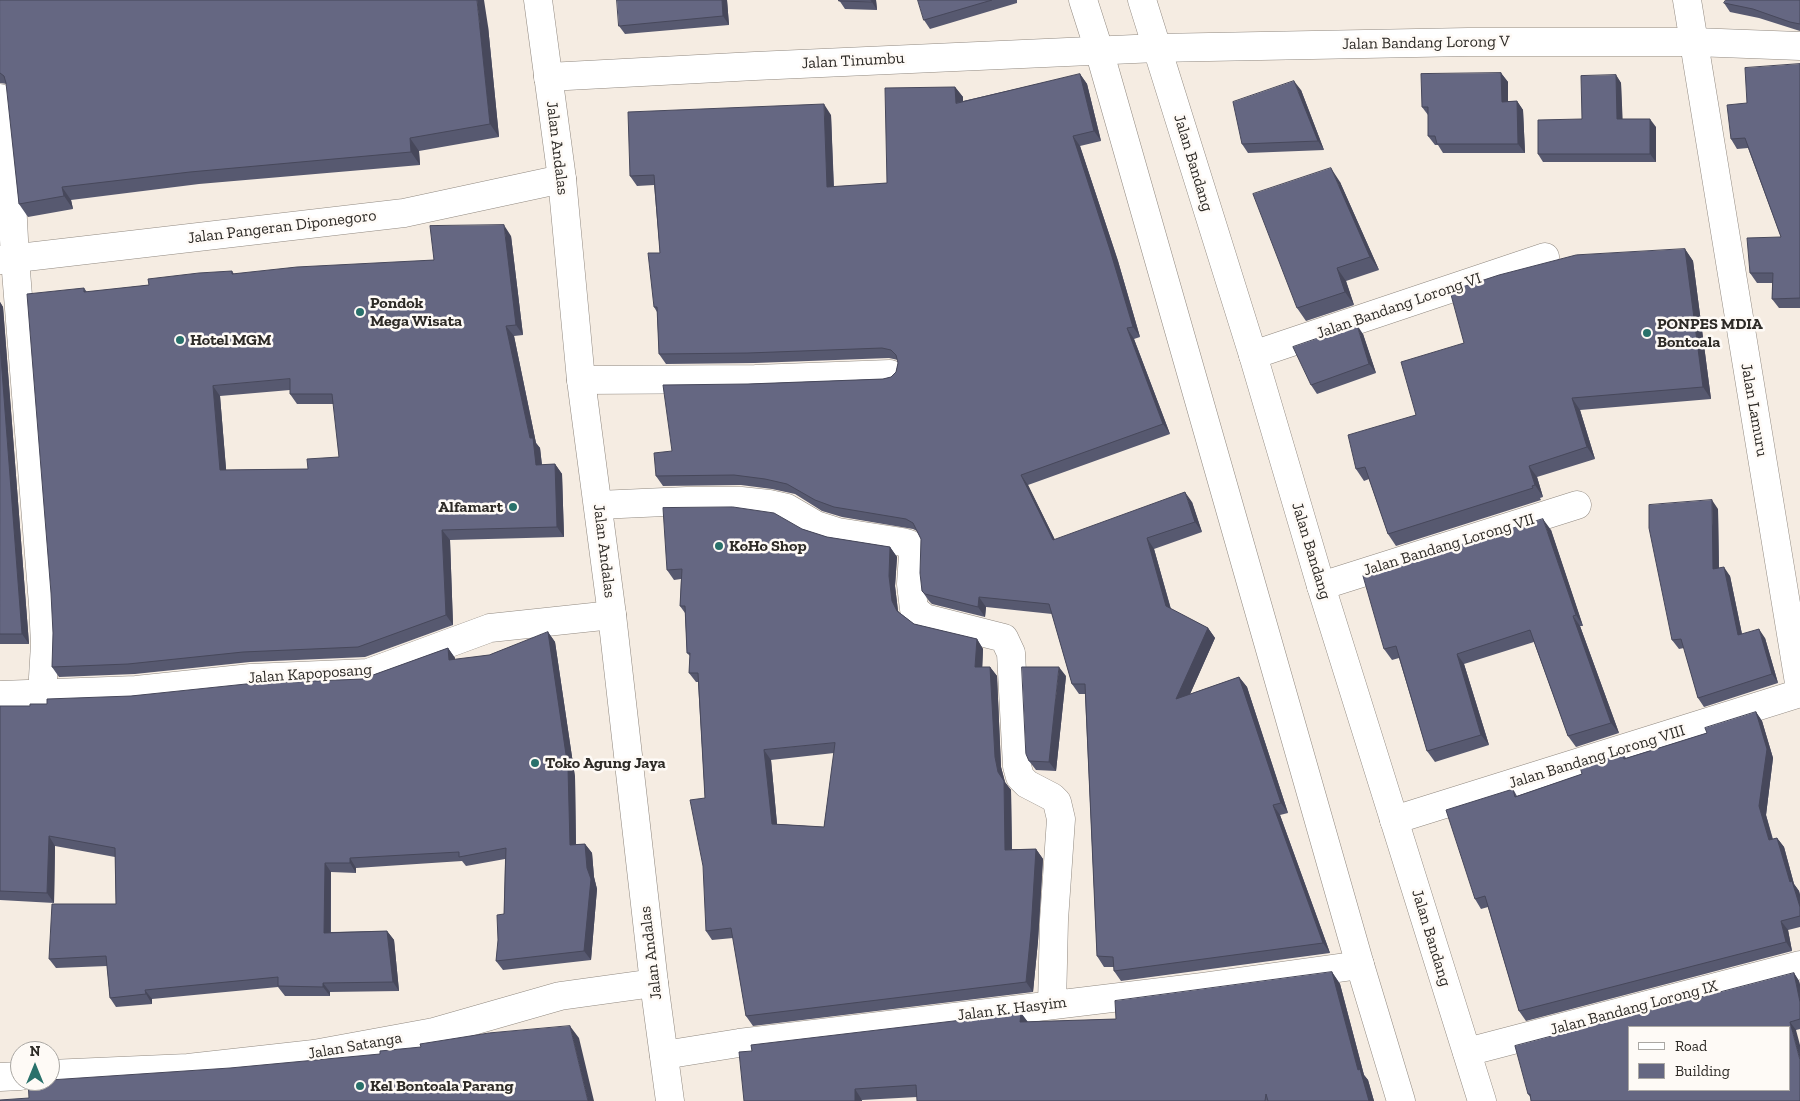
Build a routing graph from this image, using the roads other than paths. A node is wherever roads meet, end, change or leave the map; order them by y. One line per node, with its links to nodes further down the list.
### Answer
1 (538, 0): 9 (street, Jalan Andalas)
2 (1083, 0): 8 (street)
3 (1142, 0): 7 (street, Jalan Bandang)
4 (1687, 0): 5 (street)
5 (1694, 42): 6 (street, Jalan Bandang Lorong V); 7 (street, Jalan Bandang Lorong V); 21 (street, Jalan Lamuru)
6 (1800, 46)
7 (1157, 48): 8 (street, Jalan Tinumbu); 14 (street, Jalan Bandang)
8 (1099, 50): 9 (street, Jalan Tinumbu); 26 (street)
9 (548, 77): 11 (street, Jalan Andalas)
10 (0, 98): 13 (street)
11 (562, 179): 13 (street, Jalan Pangeran Diponegoro); 16 (street, Jalan Andalas)
12 (1545, 258): 14 (street, Jalan Bandang Lorong VI)
13 (7, 260): 23 (street)
14 (1253, 355): 19 (street, Jalan Bandang)
15 (890, 374): 16 (street)
16 (581, 380): 17 (street, Jalan Andalas)
17 (598, 504): 20 (street, Jalan Andalas); 29 (street)
18 (1578, 505): 19 (street, Jalan Bandang Lorong VII)
19 (1321, 586): 25 (street, Jalan Bandang)
20 (612, 615): 23 (street, Jalan Kapoposang); 28 (street, Jalan Andalas)
21 (1800, 689)
22 (1800, 693): 25 (street, Jalan Bandang Lorong VIII)
23 (42, 694): 24 (street, Jalan Kapoposang)
24 (0, 695)
25 (1394, 820): 30 (street, Jalan Bandang)
26 (1360, 965): 29 (street, Jalan K. Hasyim); 34 (street)
27 (1800, 965): 30 (street, Jalan Bandang Lorong IX)
28 (654, 983): 31 (street, Jalan Andalas); 32 (street, Jalan Satanga)
29 (1052, 1004): 31 (street, Jalan K. Hasyim)
30 (1467, 1052): 35 (street, Jalan Bandang)
31 (664, 1055): 33 (street, Jalan Andalas)
32 (60, 1074)
33 (670, 1101)
34 (1401, 1101)
35 (1482, 1101)

